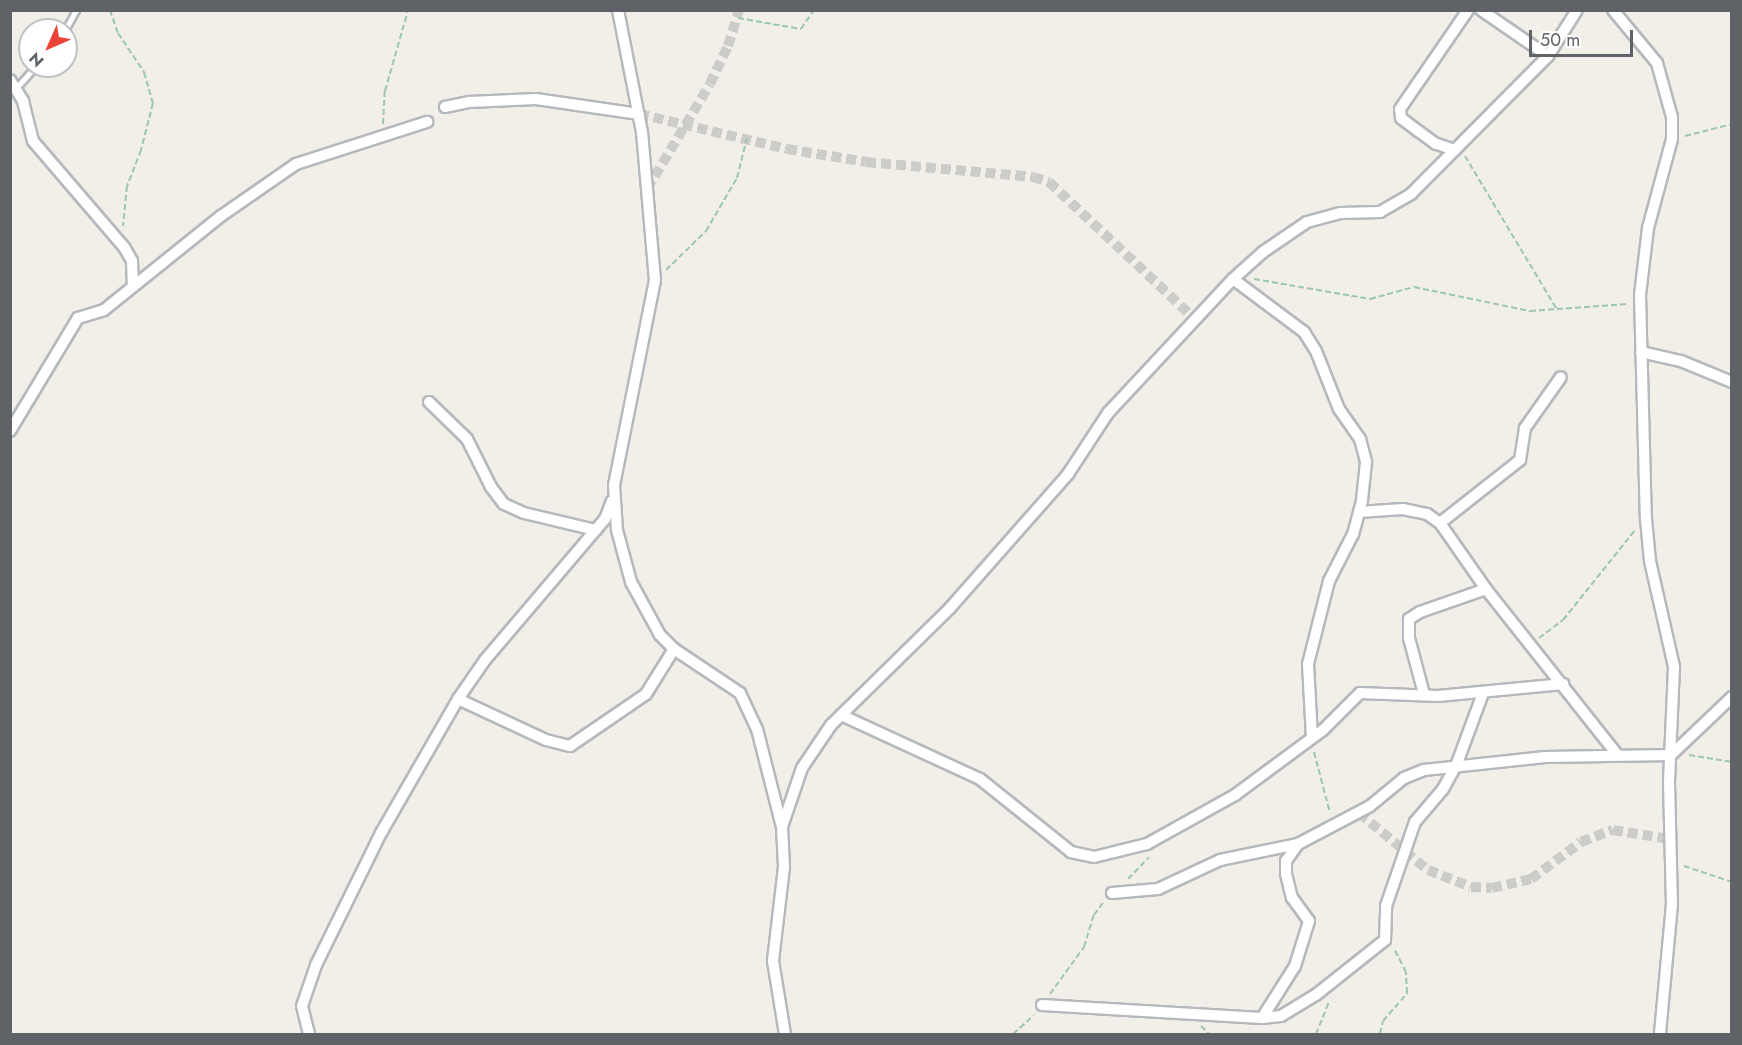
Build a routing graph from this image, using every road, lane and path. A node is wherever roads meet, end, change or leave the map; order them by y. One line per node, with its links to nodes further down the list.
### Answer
1 (110, 10): 20 (path)
2 (408, 10): 16 (path)
3 (618, 10): 13 (street)
4 (814, 10): 9 (path)
5 (1468, 10): 19 (street)
6 (1481, 10): 10 (street)
7 (1577, 10): 10 (street)
8 (1614, 10): 18 (street)
9 (738, 18)
10 (1548, 56): 19 (street)
11 (13, 84): 20 (street)
12 (445, 107): 13 (street)
13 (639, 114): 21 (street)
14 (428, 122): 16 (street)
15 (1731, 124): 18 (path)
16 (382, 133): 23 (street)
17 (747, 138): 21 (path)
18 (1672, 139): 24 (street)
19 (1457, 148): 22 (street); 25 (path)
20 (124, 247): 23 (street)
21 (655, 280): 31 (street)
22 (1236, 280): 25 (path); 32 (street); 44 (street)
23 (133, 286): 30 (street)
24 (1640, 302): 25 (path); 26 (street)
25 (1557, 310)
26 (1641, 352): 28 (street); 33 (street)
27 (1561, 377): 34 (street)
28 (1731, 382)
29 (429, 402): 35 (street)
30 (10, 431)
31 (613, 499): 35 (street); 38 (street)
32 (1359, 512): 34 (street); 45 (street)
33 (1646, 519): 37 (path); 47 (street)
34 (1440, 523): 36 (street)
35 (596, 530): 43 (street)
36 (1486, 589): 37 (street); 41 (street)
37 (1532, 643): 39 (street)
38 (674, 649): 43 (street); 51 (street)
39 (1563, 684): 40 (street); 46 (street)
40 (1483, 693): 41 (street); 49 (street)
41 (1424, 694): 45 (street)
42 (1731, 697): 47 (street)
43 (458, 699): 61 (street)
44 (841, 715): 45 (street); 51 (street)
45 (1312, 737): 50 (path)
46 (1617, 754): 47 (street); 49 (street)
47 (1671, 755): 48 (path); 54 (street)
48 (1731, 762)
49 (1456, 766): 50 (street); 57 (street)
50 (1335, 826): 52 (street)
51 (782, 827): 62 (street)
52 (1298, 844): 56 (street); 60 (street)
53 (1150, 855): 56 (path)
54 (1673, 862): 55 (path); 66 (street)
55 (1731, 882)
56 (1112, 893): 59 (path)
57 (1385, 940): 60 (street); 65 (path)
58 (1330, 1000): 64 (path)
59 (1042, 1005): 60 (street); 63 (path)
60 (1262, 1018)
61 (309, 1035)
62 (785, 1035)
63 (1013, 1035)
64 (1316, 1035)
65 (1380, 1035)
66 (1660, 1035)

